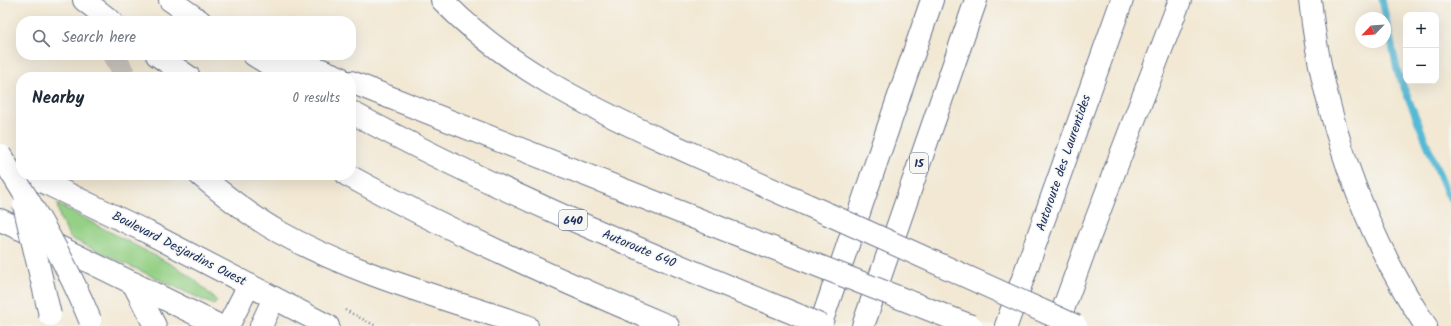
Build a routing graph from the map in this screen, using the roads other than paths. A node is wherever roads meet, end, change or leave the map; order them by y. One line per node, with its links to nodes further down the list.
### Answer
1 (84, 0): 9 (main road)
2 (170, 0): 10 (main road)
3 (442, 0): 46 (main road, bridge)
4 (932, 0): 41 (main road)
5 (976, 0): 42 (main road, 15)
6 (1122, 0): 44 (main road, Autoroute des Laurentides)
7 (1180, 0): 45 (main road)
8 (1310, 0): 47 (main road)
9 (105, 16)
10 (193, 16)
11 (164, 60): 14 (main road)
12 (262, 60): 15 (main road)
13 (296, 60): 16 (main road)
14 (181, 72)
15 (281, 72)
16 (326, 72)
17 (356, 84): 43 (main road, bridge)
18 (356, 115): 41 (main road, Autoroute 640 / 640, bridge)
19 (0, 155): 21 (main road, bridge)
20 (0, 163): 22 (main road, Boulevard Desjardins Ouest)
21 (16, 170)
22 (16, 173)
23 (24, 180): 32 (main road, bridge)
24 (24, 180): 33 (main road, bridge)
25 (30, 180): 30 (main road, Boulevard Desjardins Ouest)
26 (206, 180): 39 (main road)
27 (356, 180): 40 (main road)
28 (0, 220): 29 (main road)
29 (133, 283): 34 (main road); 35 (main road)
30 (249, 285): 31 (main road, Boulevard Desjardins Ouest); 36 (main road)
31 (274, 298): 37 (main road); 38 (main road, Boulevard Desjardins Ouest)
32 (51, 321)
33 (91, 323)
34 (155, 326)
35 (220, 326)
36 (228, 326)
37 (261, 326)
38 (328, 326)
39 (528, 326)
40 (668, 326)
41 (821, 326)
42 (863, 326)
43 (971, 326)
44 (1006, 326)
45 (1057, 326)
46 (1076, 326)
47 (1426, 326)

